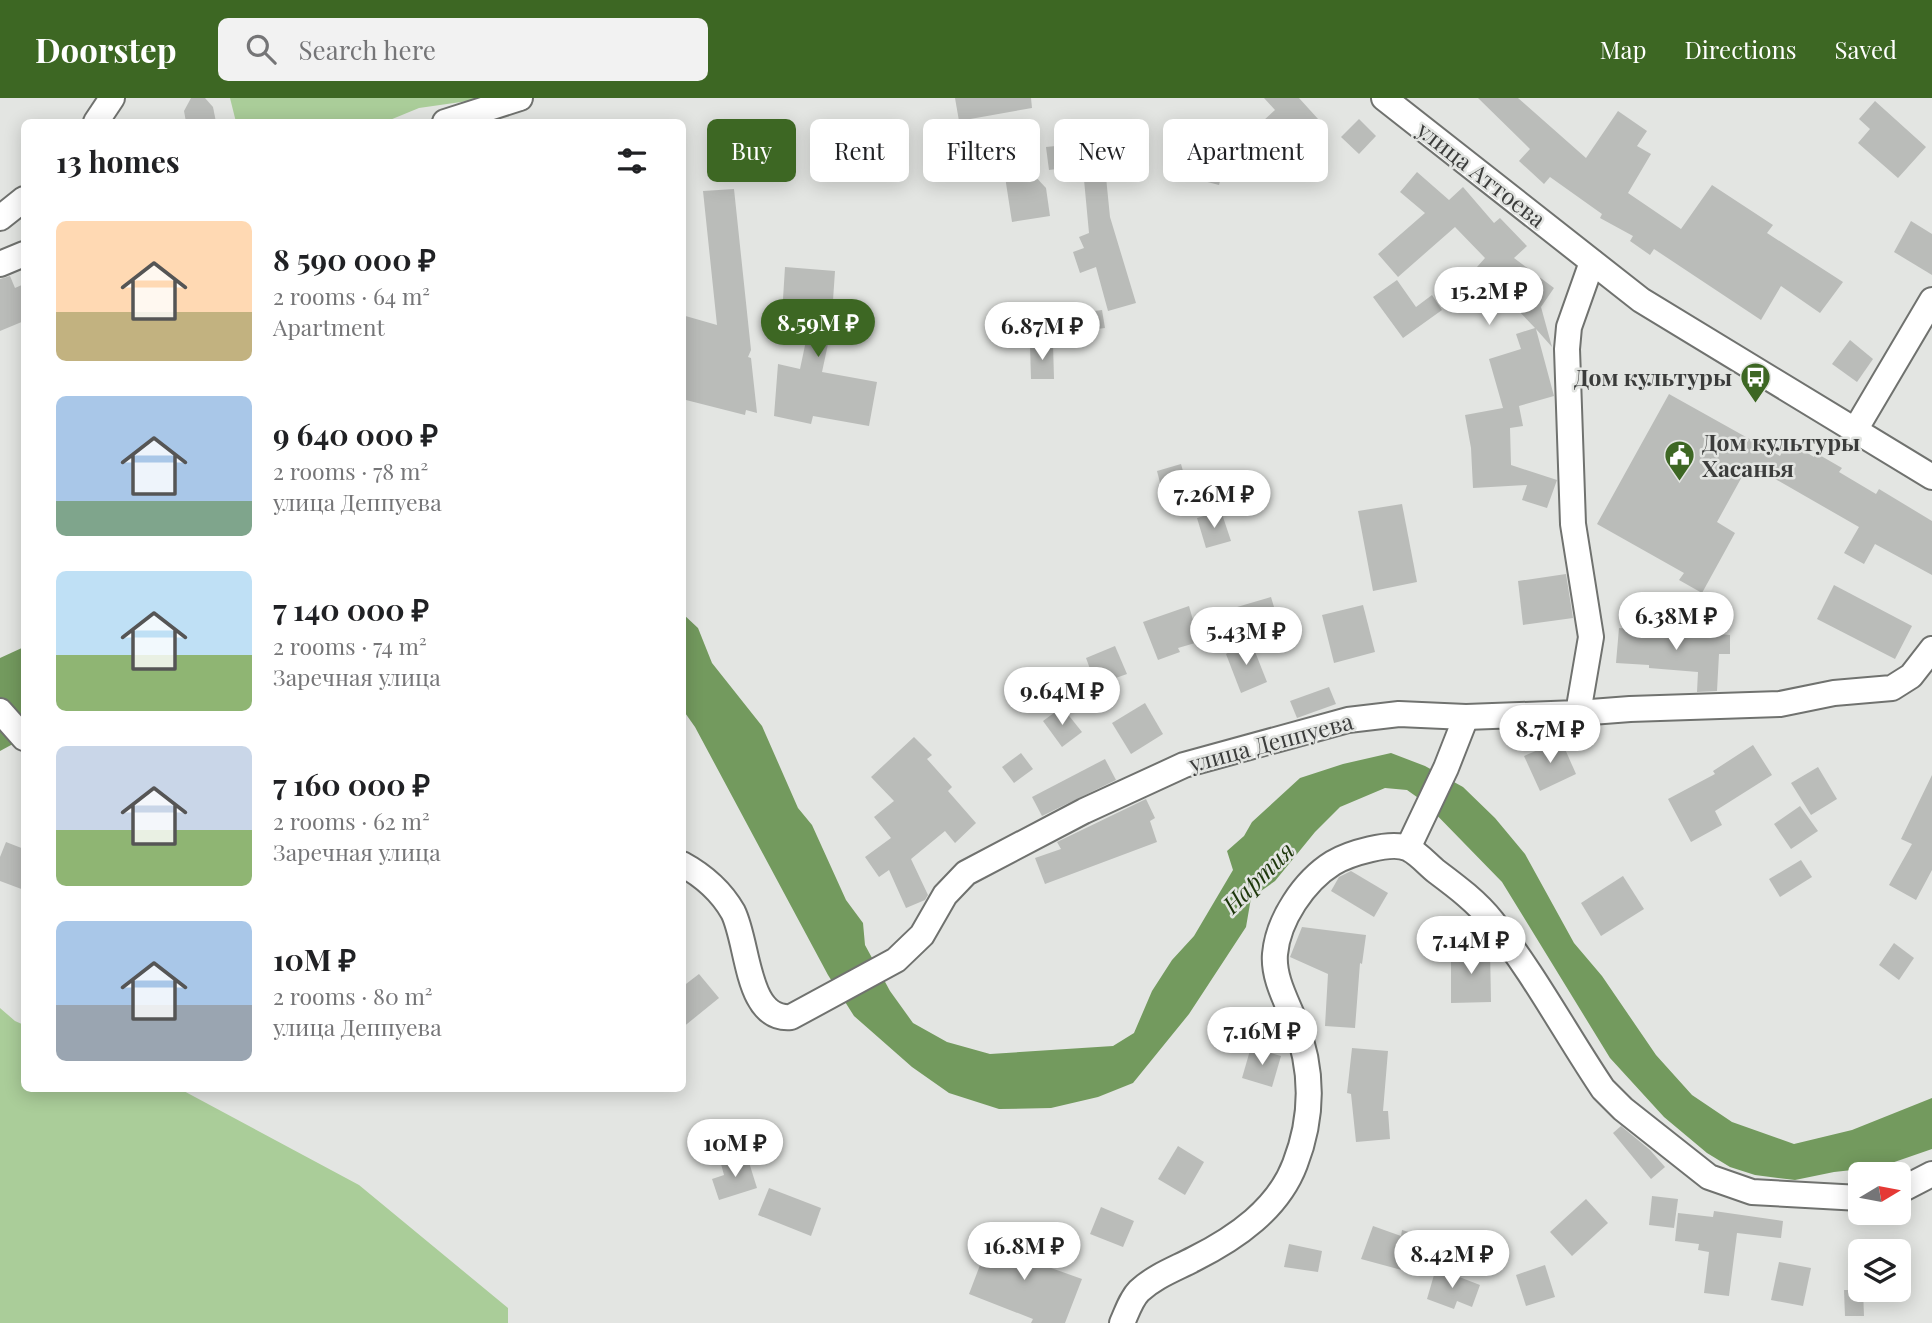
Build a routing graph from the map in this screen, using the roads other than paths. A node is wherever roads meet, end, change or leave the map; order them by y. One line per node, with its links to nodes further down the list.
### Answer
1 (112, 98): 4 (street)
2 (520, 98): 5 (street)
3 (1384, 98): 9 (street, улица Аттоева)
4 (98, 119)
5 (454, 119)
6 (21, 201): 7 (street)
7 (0, 218)
8 (21, 255): 10 (street)
9 (1592, 262): 12 (street, улица Аттоева); 16 (street)
10 (0, 264)
11 (1932, 300): 12 (street)
12 (1854, 432): 13 (street, улица Аттоева)
13 (1932, 477)
14 (1932, 649): 16 (street, улица Деппуева)
15 (0, 711): 18 (street)
16 (1578, 713): 17 (street, улица Деппуева)
17 (1466, 717): 19 (street); 20 (street, улица Деппуева)
18 (21, 735)
19 (1408, 848): 23 (street); 24 (street)
20 (686, 867)
21 (1932, 1174): 22 (street)
22 (1911, 1185)
23 (1848, 1197)
24 (1122, 1323)

